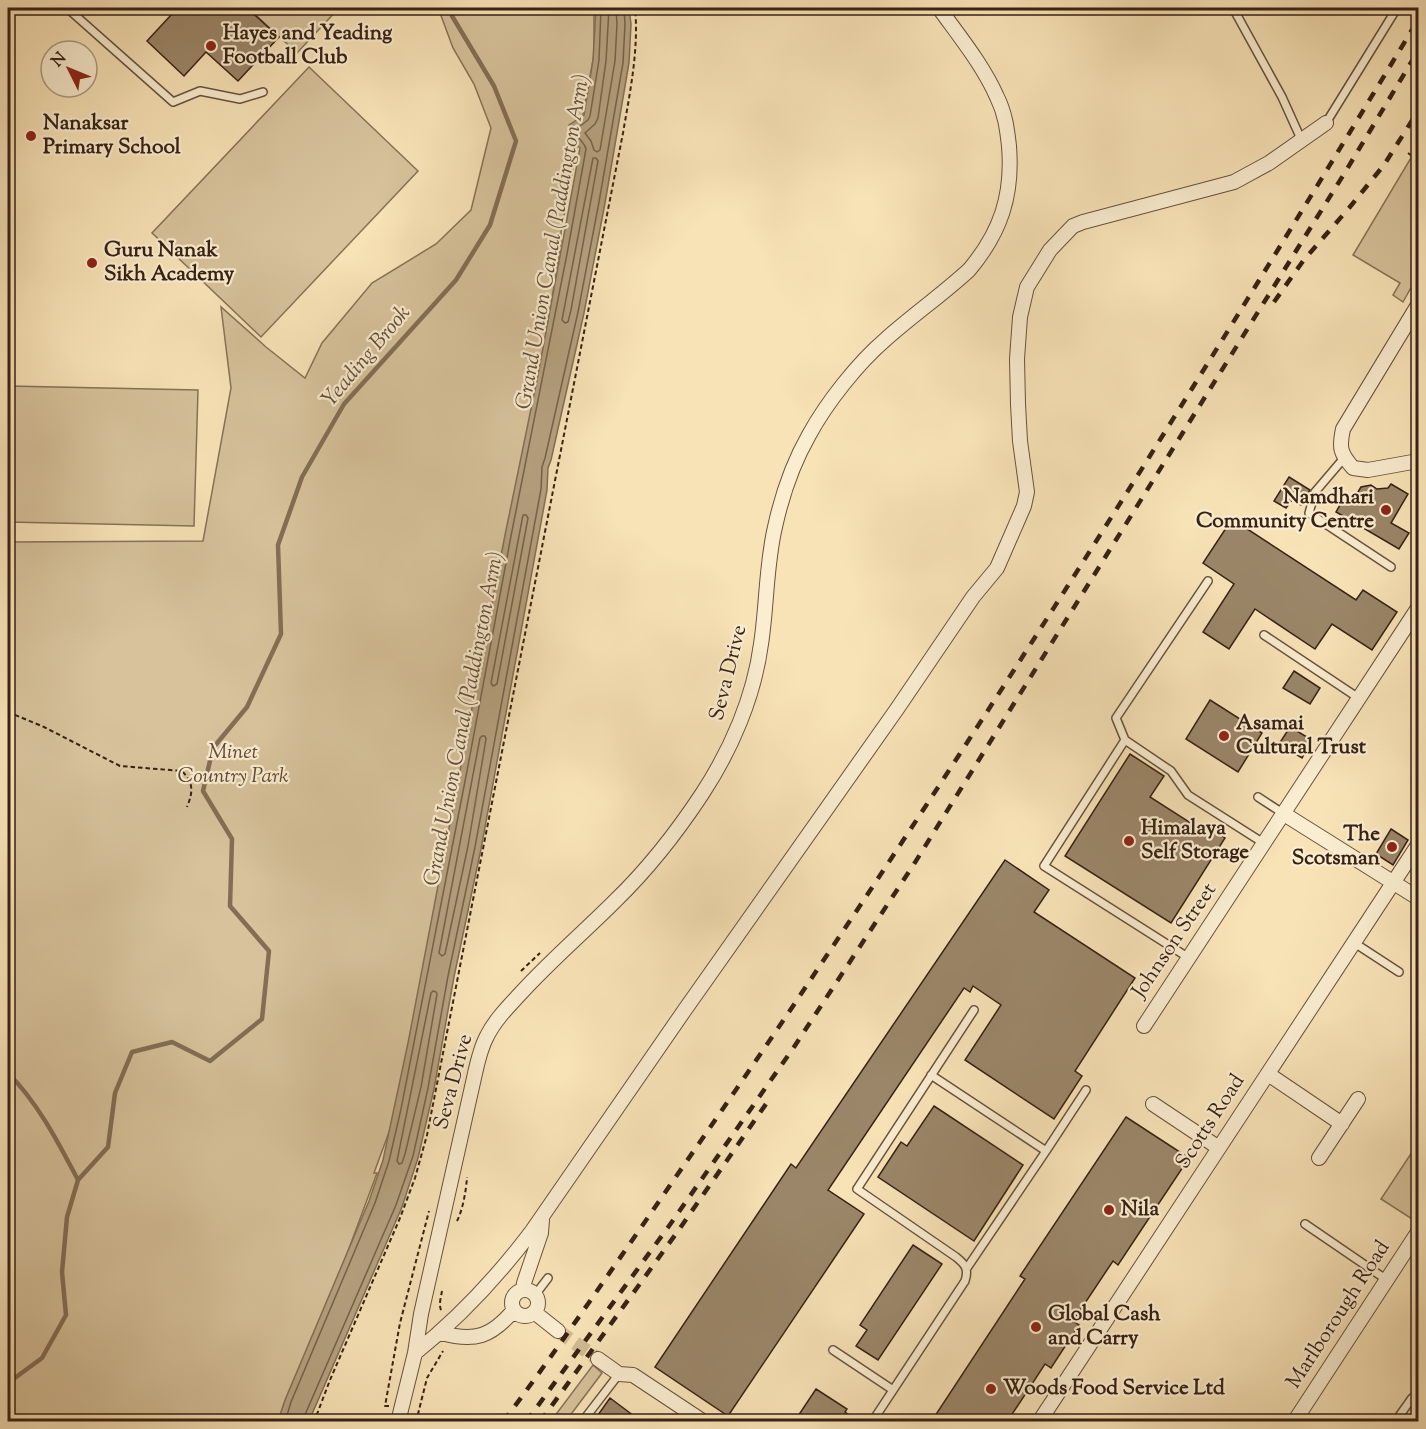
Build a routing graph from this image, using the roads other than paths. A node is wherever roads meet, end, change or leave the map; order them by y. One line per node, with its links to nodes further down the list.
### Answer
1 (67, 8): 5 (lane)
2 (939, 8): 49 (street, Seva Drive)
3 (1233, 8): 7 (lane)
4 (1397, 8): 6 (lane)
5 (262, 92)
6 (1326, 123): 7 (street)
7 (1301, 140): 37 (street)
8 (1418, 309): 9 (street)
9 (1344, 458): 10 (street); 11 (lane)
10 (1419, 460)
11 (1391, 567)
12 (1208, 581): 16 (lane)
13 (1419, 608): 15 (street, Johnson Street)
14 (1264, 635): 15 (lane)
15 (1360, 699): 18 (street, Johnson Street)
16 (1125, 740): 19 (lane); 24 (lane)
17 (1257, 797): 18 (lane)
18 (1284, 814): 19 (street, Johnson Street); 21 (street)
19 (1265, 844): 24 (street, Johnson Street)
20 (1419, 845): 21 (street, Scotts Road)
21 (1394, 883): 22 (street); 23 (street, Scotts Road)
22 (1419, 898)
23 (1353, 942): 25 (lane); 28 (street, Scotts Road)
24 (1189, 958): 27 (street, Johnson Street)
25 (1399, 972)
26 (974, 1010): 29 (lane)
27 (1144, 1026)
28 (1268, 1074): 33 (street); 34 (street, Scotts Road)
29 (931, 1076): 35 (lane); 40 (lane)
30 (1086, 1090): 35 (lane)
31 (1358, 1099): 33 (street)
32 (1153, 1104): 34 (street)
33 (1342, 1124): 36 (street)
34 (1219, 1148): 60 (street, Scotts Road)
35 (1046, 1150): 40 (lane)
36 (1319, 1158)
37 (543, 1214): 43 (street); 47 (street)
38 (1305, 1224): 42 (lane)
39 (1419, 1232): 42 (street, Marlborough Road)
40 (967, 1268): 52 (lane)
41 (548, 1278): 43 (lane)
42 (1387, 1280): 61 (street, Marlborough Road)
43 (529, 1293): 44 (street); 45 (street)
44 (514, 1310): 45 (street); 47 (street)
45 (534, 1312): 46 (street)
46 (558, 1331)
47 (441, 1333): 49 (street)
48 (833, 1350): 52 (lane)
49 (415, 1353): 56 (street, Seva Drive)
50 (598, 1359): 51 (street)
51 (619, 1374): 55 (street); 57 (lane)
52 (893, 1390): 59 (lane)
53 (1412, 1398): 54 (lane)
54 (1400, 1414): 62 (lane); 63 (lane)
55 (684, 1416): 58 (street)
56 (398, 1422)
57 (582, 1422)
58 (704, 1422)
59 (872, 1422)
60 (1039, 1422)
61 (1294, 1422)
62 (1395, 1422)
63 (1411, 1422)

